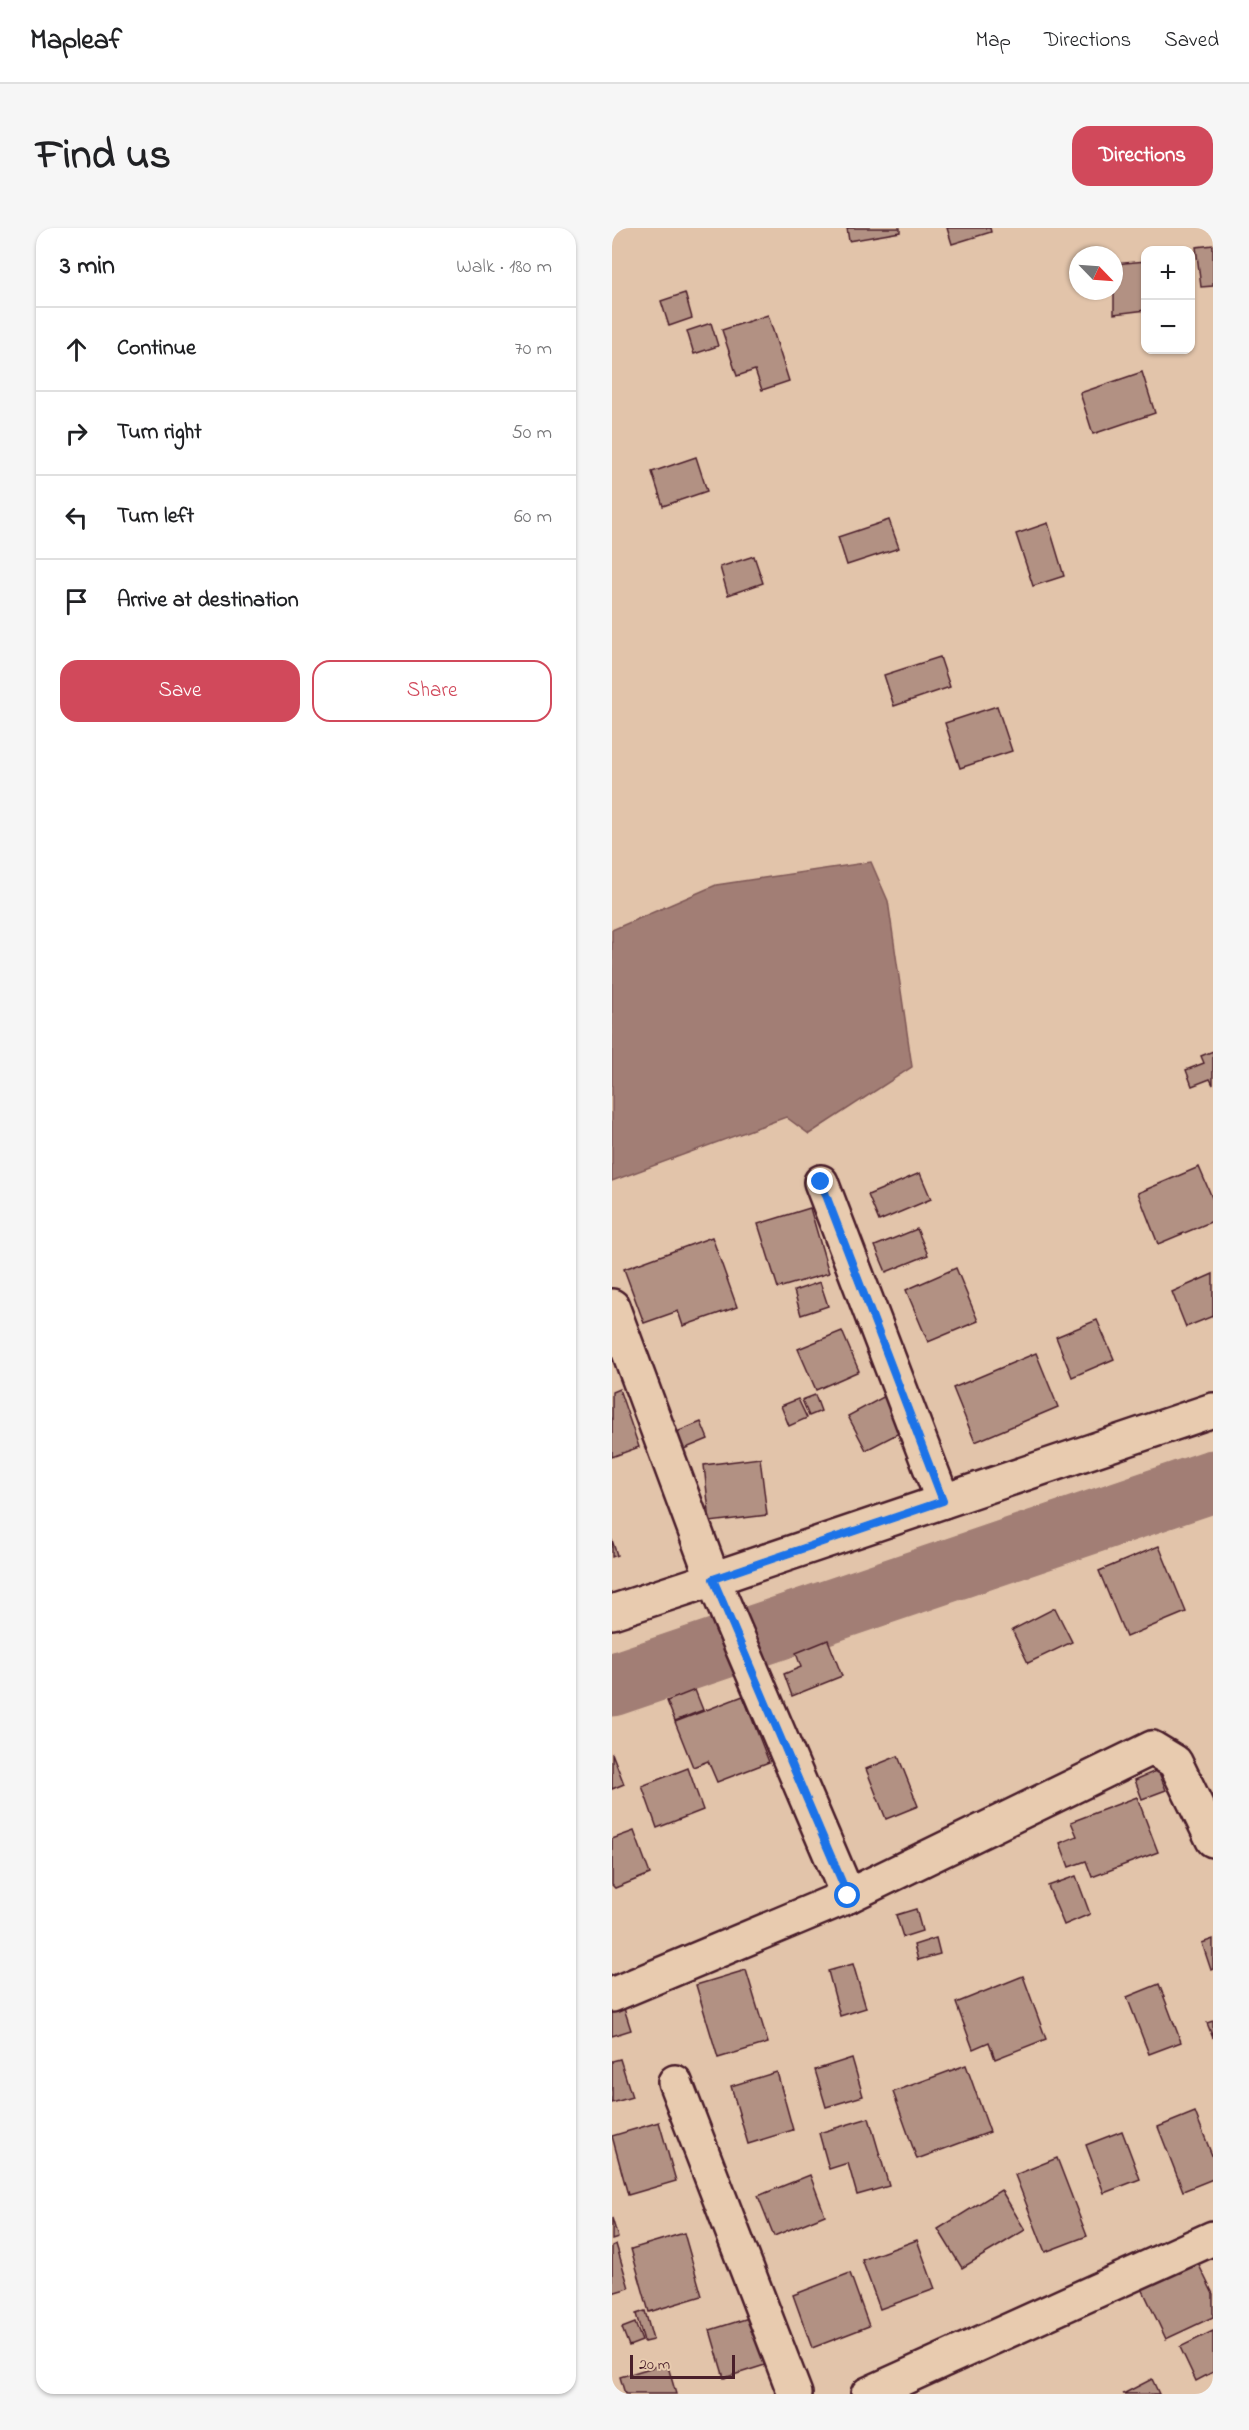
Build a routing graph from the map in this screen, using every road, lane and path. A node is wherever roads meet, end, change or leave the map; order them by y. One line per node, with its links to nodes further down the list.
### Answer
1 (821, 1182): 4 (street)
2 (612, 1306): 5 (street)
3 (1213, 1410): 4 (street)
4 (943, 1501): 5 (street)
5 (713, 1579): 6 (street); 8 (street)
6 (612, 1612)
7 (1213, 1840): 8 (street)
8 (848, 1896): 9 (street)
9 (612, 1995)
10 (675, 2082): 12 (street)
11 (1213, 2238): 13 (street)
12 (795, 2394)
13 (868, 2394)

